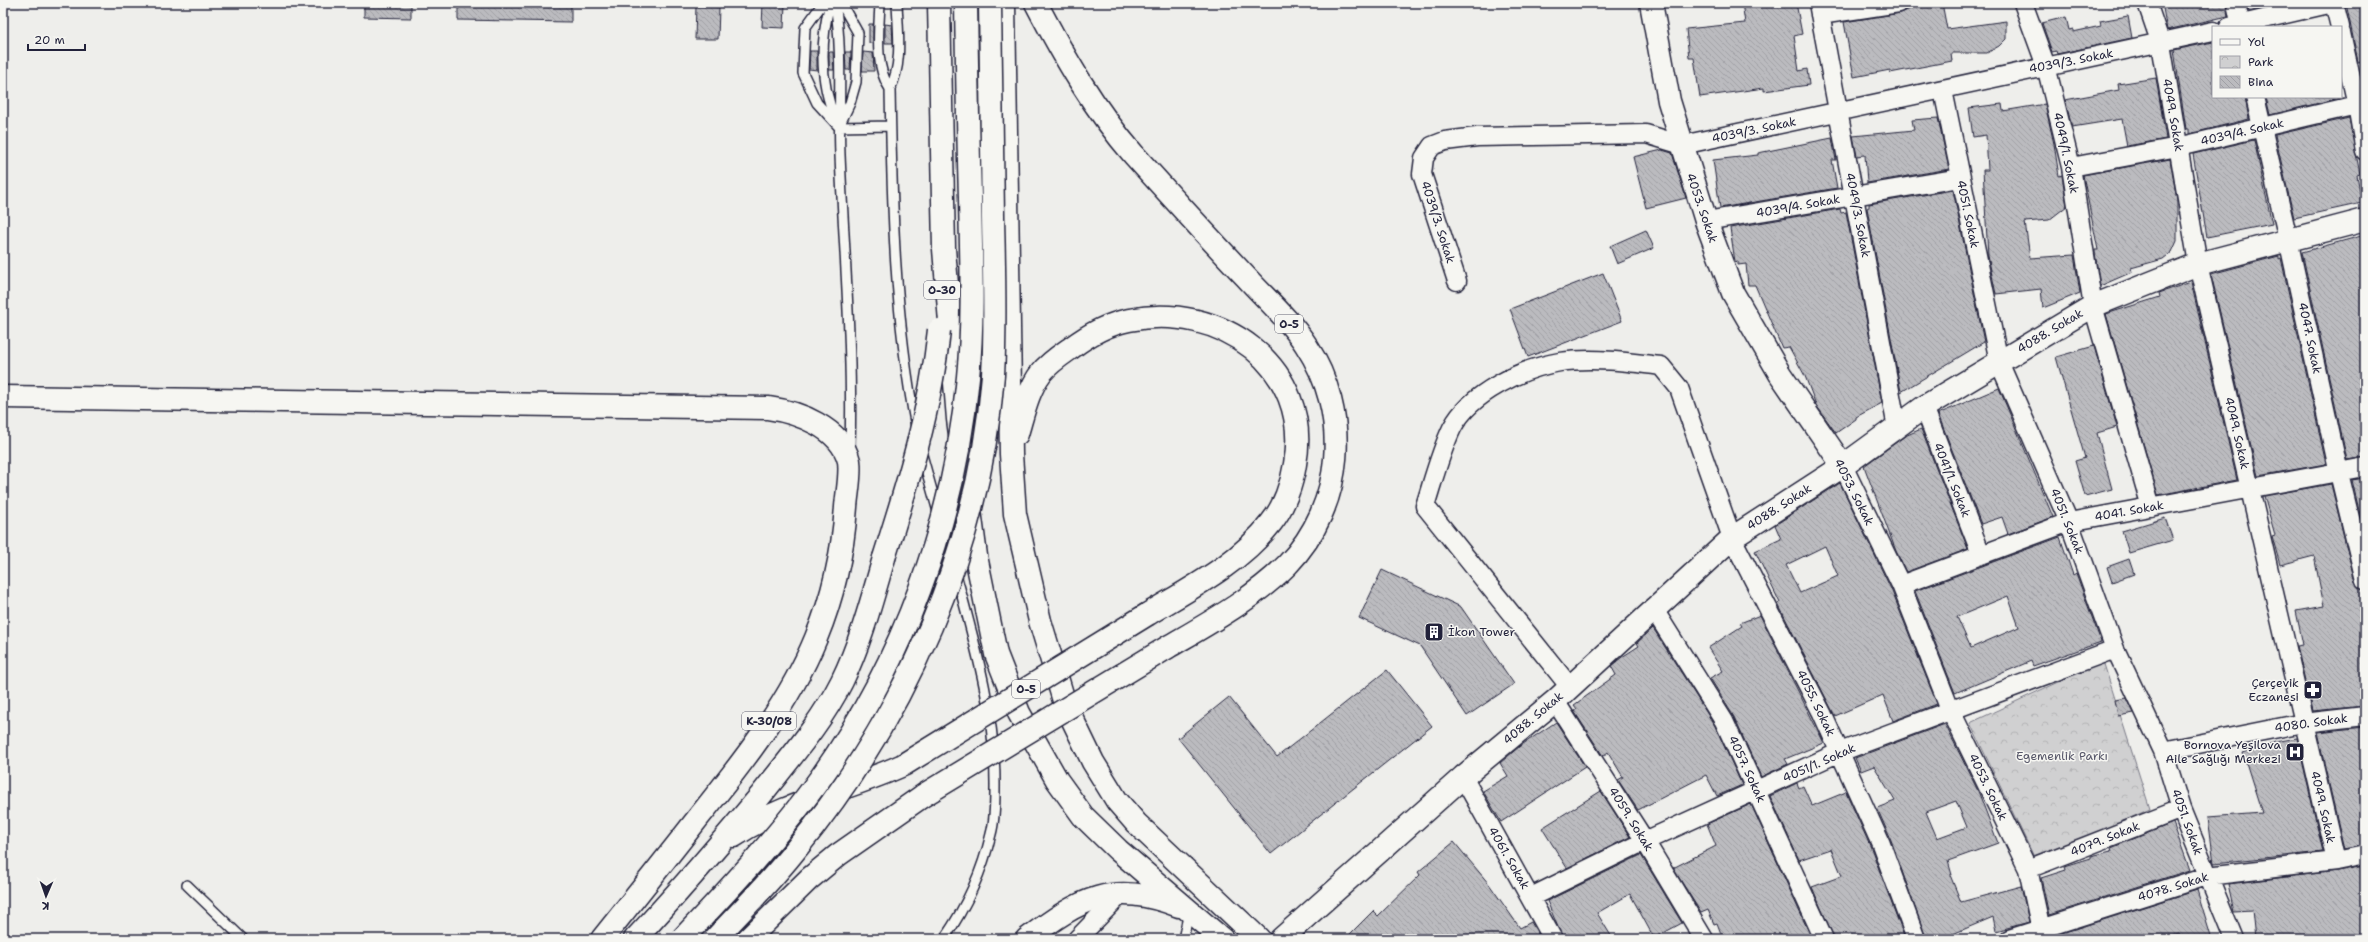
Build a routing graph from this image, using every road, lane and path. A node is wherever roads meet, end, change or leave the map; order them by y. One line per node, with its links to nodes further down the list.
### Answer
1 (823, 3): 31 (lane)
2 (830, 3): 31 (lane)
3 (836, 3): 31 (lane, K-30/08)
4 (841, 3): 31 (lane)
5 (880, 3): 25 (lane)
6 (898, 3): 25 (lane)
7 (940, 3): 42 (main road)
8 (966, 3): 87 (main road, bridge)
9 (990, 3): 88 (main road, bridge)
10 (1004, 3): 50 (main road)
11 (1036, 3): 89 (main road, O-5, bridge)
12 (1651, 3): 33 (main road, 4053. Sokak)
13 (1899, 3): 18 (street)
14 (2023, 3): 24 (street, 4049/1. Sokak)
15 (2147, 3): 23 (street, 4049. Sokak)
16 (2236, 3): 19 (street)
17 (2333, 3): 19 (street); 20 (street)
18 (1819, 9): 29 (street, 4049/3. Sokak)
19 (2236, 26)
20 (2340, 26)
21 (2212, 31): 23 (street, 4039/3. Sokak)
22 (2342, 37): 28 (street)
23 (2161, 44): 24 (street, 4039/3. Sokak); 34 (street, 4049. Sokak)
24 (2046, 66): 26 (street, 4039/3. Sokak); 36 (street, 4049/1. Sokak)
25 (890, 89): 30 (lane)
26 (1943, 90): 29 (street, 4039/3. Sokak); 37 (street, 4051. Sokak)
27 (2255, 98): 32 (street, 4047. Sokak)
28 (2361, 104): 32 (street, 4039/4. Sokak); 35 (street)
29 (1837, 113): 33 (street, 4039/3. Sokak); 38 (street, 4049/3. Sokak)
30 (890, 126): 31 (lane); 90 (lane)
31 (839, 127): 51 (lane, K-30/08)
32 (2261, 128): 34 (street, 4039/4. Sokak); 41 (street, 4047. Sokak)
33 (1682, 145): 40 (main road, 4053. Sokak); 44 (street, 4039/3. Sokak)
34 (2178, 147): 36 (street, 4039/4. Sokak); 43 (street, 4049. Sokak)
35 (2365, 151)
36 (2071, 167): 45 (street, 4049/1. Sokak)
37 (1960, 178): 38 (street, 4039/4. Sokak); 46 (street, 4051. Sokak)
38 (1855, 196): 40 (street, 4039/4. Sokak); 49 (street, 4049/3. Sokak)
39 (2365, 220): 41 (main road, 4088. Sokak)
40 (1706, 221): 52 (main road, 4053. Sokak)
41 (2288, 239): 43 (main road, 4088. Sokak); 54 (street, 4047. Sokak)
42 (944, 249): 74 (main road, O-30, bridge); 82 (main road)
43 (2198, 264): 45 (main road, 4088. Sokak); 55 (street, 4049. Sokak)
44 (1457, 281)
45 (2093, 306): 46 (main road, 4088. Sokak); 56 (street, 4049/1. Sokak)
46 (1999, 362): 48 (main road, 4088. Sokak); 57 (street, 4051. Sokak)
47 (3, 397): 51 (main road)
48 (1924, 407): 49 (main road, 4088. Sokak); 59 (street, 4041/1. Sokak)
49 (1897, 428): 52 (main road, 4088. Sokak)
50 (1011, 454): 74 (main road, O-5, bridge); 95 (main road)
51 (849, 463): 85 (main road, K-30/08)
52 (1843, 466): 58 (main road, 4088. Sokak); 61 (street, 4053. Sokak)
53 (2365, 467): 54 (street, 4041. Sokak)
54 (2339, 473): 55 (street, 4041. Sokak); 60 (street, 4047. Sokak)
55 (2250, 489): 56 (street, 4041. Sokak); 67 (street, 4049. Sokak)
56 (2151, 507): 57 (street, 4041. Sokak)
57 (2069, 522): 59 (street, 4041. Sokak); 63 (street, 4051. Sokak)
58 (1732, 538): 62 (main road, 4088. Sokak); 64 (street, 4055. Sokak); 69 (street, 4055. Sokak)
59 (1981, 554): 61 (street, 4041. Sokak)
60 (2365, 580)
61 (1902, 586): 65 (street, 4053. Sokak)
62 (1653, 608): 64 (main road, 4088. Sokak); 71 (street, 4057. Sokak)
63 (2115, 648): 65 (street, 4051/1. Sokak); 68 (street, 4051. Sokak)
64 (1562, 694): 70 (main road, 4088. Sokak); 73 (street, 4059. Sokak)
65 (1950, 709): 69 (street, 4051/1. Sokak); 77 (street, 4053. Sokak)
66 (2365, 716): 67 (street, 4080. Sokak)
67 (2303, 723): 68 (street, 4080. Sokak); 76 (street, 4049. Sokak)
68 (2163, 751): 72 (street, 4051. Sokak)
69 (1840, 752): 71 (street, 4051/1. Sokak); 100 (street, 4055. Sokak)
70 (1463, 777): 81 (street, 4061. Sokak); 96 (main road, 4088. Sokak)
71 (1757, 791): 73 (street, 4051/1. Sokak); 99 (street, 4057. Sokak)
72 (2181, 808): 77 (street, 4079. Sokak); 78 (street, 4051. Sokak)
73 (1645, 841): 81 (street, 4051/1. Sokak); 98 (street, 4059. Sokak)
74 (717, 847): 86 (main road)
75 (2365, 855): 76 (street, 4078. Sokak)
76 (2336, 861): 78 (street, 4078. Sokak)
77 (2028, 869): 83 (street, 4053. Sokak)
78 (2207, 876): 83 (street, 4078. Sokak); 102 (street, 4051. Sokak)
79 (187, 885): 84 (lane)
80 (1122, 893): 82 (main road); 91 (main road); 92 (street)
81 (1531, 897): 97 (street, 4061. Sokak)
82 (1190, 910): 93 (lane); 94 (main road)
83 (2042, 934): 101 (street, 4078. Sokak)
84 (243, 939)
85 (602, 939)
86 (635, 939)
87 (682, 939)
88 (715, 939)
89 (748, 939)
90 (944, 939)
91 (1027, 939)
92 (1078, 939)
93 (1183, 939)
94 (1222, 939)
95 (1259, 939)
96 (1281, 939)
97 (1553, 939)
98 (1704, 939)
99 (1824, 939)
100 (1916, 939)
101 (2009, 939)
102 (2234, 939)

